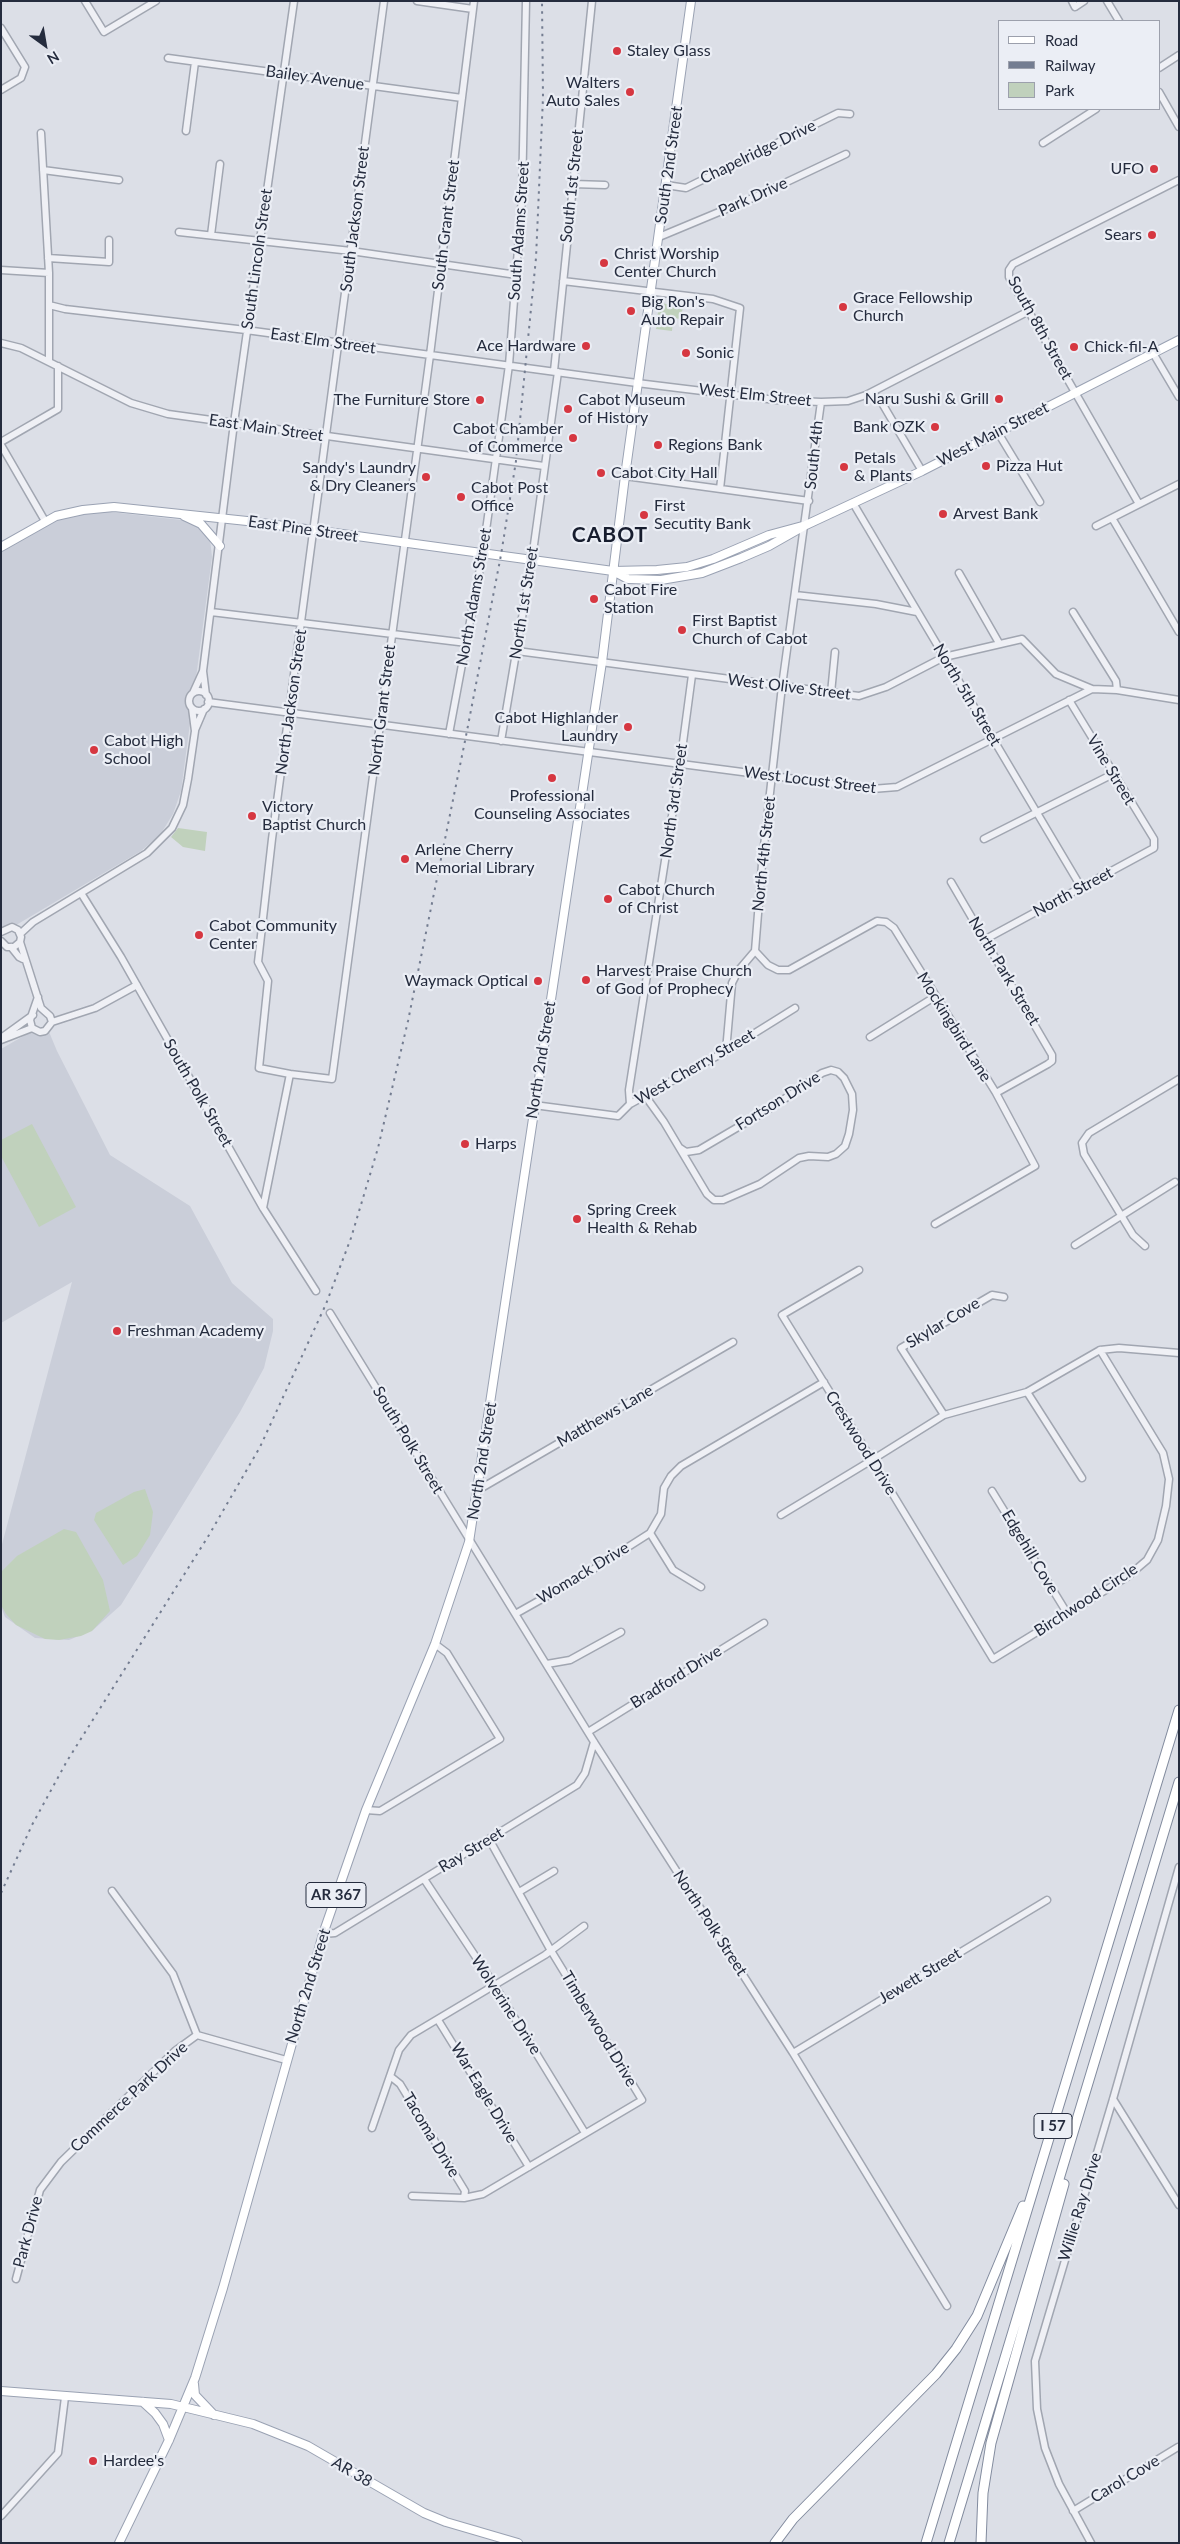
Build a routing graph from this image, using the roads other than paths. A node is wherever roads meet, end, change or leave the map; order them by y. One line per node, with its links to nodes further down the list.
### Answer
1 (85, 1): 2 (street)
2 (156, 1)
3 (294, 1): 19 (street, South Lincoln Street)
4 (384, 1): 20 (street, South Jackson Street)
5 (417, 1): 12 (street)
6 (526, 1): 48 (street, South Adams Street)
7 (592, 1): 35 (street, South 1st Street)
8 (691, 1): 37 (main road, South 2nd Street / AR 367)
9 (1072, 1): 10 (street)
10 (1084, 1)
11 (1107, 1): 13 (street)
12 (474, 5): 23 (street, South Grant Street)
13 (1118, 20)
14 (1, 28): 21 (street)
15 (1179, 54): 18 (street)
16 (168, 58): 17 (street, Bailey Avenue)
17 (195, 62): 19 (street, Bailey Avenue); 27 (street)
18 (1160, 67)
19 (284, 74): 20 (street, Bailey Avenue); 42 (street, South Lincoln Street)
20 (372, 86): 23 (street, Bailey Avenue); 43 (street, South Jackson Street)
21 (1, 90)
22 (1160, 94): 26 (street)
23 (462, 98): 45 (street, South Grant Street)
24 (1094, 110): 29 (street)
25 (850, 114): 37 (street, Chapelridge Drive)
26 (1179, 128)
27 (186, 131)
28 (41, 133): 32 (street)
29 (1043, 143)
30 (846, 154): 40 (street, Park Drive)
31 (220, 164): 39 (street)
32 (43, 170): 33 (street); 44 (street)
33 (119, 180)
34 (1179, 180): 52 (street, South 8th Street)
35 (573, 184): 36 (street); 49 (street, South 1st Street)
36 (605, 185)
37 (666, 185): 40 (main road, South 2nd Street / AR 367)
38 (179, 232): 39 (street)
39 (211, 235): 42 (street)
40 (659, 237): 50 (main road, South 2nd Street / AR 367)
41 (109, 240): 44 (street)
42 (260, 240): 43 (street); 53 (street, South Lincoln Street)
43 (351, 251): 45 (street); 56 (street, South Jackson Street)
44 (48, 258): 47 (street)
45 (441, 263): 48 (street); 58 (street, South Grant Street)
46 (1, 270): 47 (street)
47 (49, 273): 51 (street)
48 (517, 275): 61 (street, South Adams Street)
49 (563, 281): 50 (street); 62 (street, South 1st Street)
50 (651, 292): 63 (main road, South 2nd Street / AR 367); 65 (street)
51 (49, 305): 53 (street, East Elm Street); 59 (street)
52 (1029, 311): 64 (street, South 8th Street); 68 (street, West Elm Street)
53 (246, 330): 56 (street, East Elm Street); 70 (street, South Lincoln Street)
54 (1179, 340): 57 (main road, West Main Street)
55 (1, 342): 59 (street, East Main Street)
56 (338, 344): 58 (street, East Elm Street); 72 (street, South Jackson Street)
57 (1153, 353): 64 (main road, West Main Street); 66 (street)
58 (430, 355): 61 (street, East Elm Street); 74 (street, South Grant Street)
59 (49, 361): 60 (street, East Main Street)
60 (58, 366): 70 (street, East Main Street); 73 (street)
61 (509, 366): 62 (street, West Elm Street); 75 (street, South Adams Street)
62 (556, 371): 63 (street, West Elm Street); 76 (street, South 1st Street)
63 (638, 383): 65 (street, West Elm Street); 78 (main road, South 2nd Street / AR 367)
64 (1076, 392): 71 (main road, West Main Street); 84 (street, South 8th Street)
65 (730, 394): 68 (street, West Elm Street); 80 (street)
66 (1179, 397)
67 (879, 398): 77 (street)
68 (822, 402): 69 (street, West Elm Street)
69 (820, 410): 81 (street, South 4th)
70 (234, 423): 72 (street, East Main Street); 86 (street, South Lincoln Street)
71 (997, 431): 77 (main road, West Main Street); 82 (street)
72 (325, 436): 74 (street, East Main Street); 91 (street, North Jackson Street)
73 (1, 444): 88 (street)
74 (417, 449): 75 (street, East Main Street); 92 (street, North Grant Street)
75 (496, 459): 76 (street, East Main Street); 95 (street, North Adams Street)
76 (544, 466): 96 (street, North 1st Street)
77 (922, 470): 83 (main road, West Main Street)
78 (625, 476): 80 (street); 97 (main road, North 2nd Street / AR 367)
79 (1179, 484): 84 (street)
80 (720, 489): 81 (street)
81 (809, 501): 89 (street, North 4th Street)
82 (1040, 502)
83 (853, 504): 89 (main road, West Main Street); 101 (street, North 5th Street)
84 (1139, 504): 87 (street)
85 (178, 513): 86 (main road, East Pine Street); 88 (main road, East Pine Street); 93 (main road)
86 (223, 518): 91 (main road, East Pine Street); 93 (street, South Lincoln Street)
87 (1112, 518): 90 (street); 104 (street)
88 (46, 521): 94 (main road, East Pine Street)
89 (806, 525): 97 (main road, West Main Street); 99 (street, North 4th Street)
90 (1096, 526)
91 (314, 530): 92 (main road, East Pine Street); 103 (street, North Jackson Street)
92 (403, 543): 95 (main road, East Pine Street); 105 (street, North Grant Street)
93 (220, 546): 100 (street, South Lincoln Street)
94 (1, 547)
95 (483, 552): 96 (main road, East Pine Street); 106 (street, North Adams Street)
96 (532, 559): 97 (main road, East Pine Street); 108 (street, North 1st Street)
97 (613, 571): 111 (main road, North 2nd Street / AR 367)
98 (959, 574): 107 (street)
99 (795, 595): 101 (street); 114 (street, North 4th Street)
100 (211, 612): 103 (street); 112 (street, South Lincoln Street)
101 (918, 612): 110 (street, North 5th Street)
102 (1073, 612): 116 (street)
103 (301, 622): 105 (street); 123 (street, North Jackson Street)
104 (1179, 632)
105 (391, 634): 106 (street); 124 (street, North Grant Street)
106 (467, 643): 126 (street, North Adams Street)
107 (999, 643): 110 (street, West Olive Street); 115 (street, West Olive Street)
108 (517, 651): 111 (street, West Olive Street); 128 (street, North 1st Street)
109 (835, 652): 117 (street)
110 (944, 657): 117 (street, West Olive Street); 127 (street, North 5th Street)
111 (602, 662): 113 (street, West Olive Street); 129 (main road, North 2nd Street / AR 367)
112 (203, 671): 118 (street); 121 (street)
113 (692, 675): 114 (street, West Olive Street); 130 (street, North 3rd Street)
114 (782, 686): 117 (street, West Olive Street); 132 (street, North 4th Street)
115 (1092, 689): 116 (street, West Locust Street); 119 (street, West Locust Street)
116 (1117, 690): 120 (street, West Locust Street)
117 (831, 692)
118 (193, 693): 121 (street); 122 (street)
119 (1069, 700): 127 (street, West Locust Street); 131 (street, Vine Street)
120 (1179, 700)
121 (207, 702): 122 (street); 123 (street, West Locust Street); 125 (street)
122 (192, 708): 125 (street)
123 (290, 712): 124 (street, West Locust Street); 157 (street, North Jackson Street)
124 (381, 726): 126 (street, West Locust Street); 157 (street, North Grant Street)
125 (195, 731): 138 (street)
126 (449, 734): 128 (street, West Locust Street)
127 (993, 739): 132 (street, West Locust Street); 133 (street, North 5th Street)
128 (501, 741): 129 (street, West Locust Street)
129 (589, 752): 130 (street, West Locust Street); 162 (main road, North 2nd Street / AR 367)
130 (680, 765): 132 (street, West Locust Street); 161 (street, North 3rd Street)
131 (1113, 774): 133 (street); 135 (street, Vine Street)
132 (772, 776): 144 (street, North 4th Street)
133 (1036, 813): 134 (street); 137 (street, North 5th Street)
134 (984, 839)
135 (1154, 839): 137 (street, North Street)
136 (951, 882): 141 (street, North Park Street)
137 (1081, 886): 141 (street, North Street)
138 (82, 893): 140 (street); 146 (street, South Polk Street)
139 (1, 932): 140 (street)
140 (19, 932): 142 (street)
141 (984, 940): 159 (street, North Park Street)
142 (20, 942): 143 (street); 145 (street)
143 (4, 945): 145 (street)
144 (755, 951): 147 (street, Mockingbird Lane); 156 (street)
145 (23, 959): 148 (street)
146 (137, 985): 152 (street); 167 (street, South Polk Street)
147 (936, 996): 154 (street); 159 (street, Mockingbird Lane)
148 (38, 997): 150 (street); 151 (street)
149 (795, 1008): 156 (street, West Cherry Street)
150 (43, 1011): 151 (street); 152 (street)
151 (33, 1014): 153 (street); 155 (street)
152 (51, 1019): 153 (street)
153 (32, 1028): 155 (street)
154 (870, 1037)
155 (1, 1039)
156 (726, 1052): 160 (street, West Cherry Street)
157 (290, 1074): 167 (street)
158 (1179, 1079): 168 (street)
159 (996, 1093): 169 (street, Mockingbird Lane)
160 (646, 1097): 161 (street, West Cherry Street); 163 (street, Fortson Drive)
161 (630, 1104): 162 (street, West Cherry Street)
162 (534, 1105): 184 (main road, North 2nd Street / AR 367)
163 (680, 1148): 164 (street); 165 (street, Fortson Drive)
164 (699, 1150): 165 (street); 165 (street, Fortson Drive)
165 (692, 1168)
166 (1174, 1182): 168 (street)
167 (263, 1208): 173 (street, South Polk Street)
168 (1122, 1216): 170 (street); 171 (street)
169 (935, 1224)
170 (1075, 1245)
171 (1145, 1246)
172 (859, 1270): 179 (street)
173 (316, 1291)
174 (1004, 1297): 181 (street, Skylar Cove)
175 (330, 1313): 188 (street, South Polk Street)
176 (733, 1342): 184 (street, Matthews Lane)
177 (1100, 1350): 178 (street); 180 (street); 191 (street, Birchwood Circle)
178 (1179, 1353)
179 (824, 1382): 182 (street, Crestwood Drive); 187 (street, Crestwood Drive)
180 (1027, 1392): 181 (street); 183 (street)
181 (944, 1415): 182 (street)
182 (872, 1460): 186 (street); 195 (street, Crestwood Drive)
183 (1082, 1478)
184 (478, 1490): 188 (main road, North 2nd Street / AR 367)
185 (992, 1491): 191 (street, Edgehill Cove)
186 (781, 1515)
187 (650, 1533): 189 (street); 190 (street, Womack Drive)
188 (469, 1542): 190 (street, North Polk Street); 194 (main road, North 2nd Street / AR 367)
189 (702, 1586)
190 (516, 1614): 196 (street, North Polk Street)
191 (1067, 1614): 195 (street, Birchwood Circle)
192 (764, 1623): 198 (street, Bradford Drive)
193 (621, 1632): 196 (street)
194 (435, 1644): 201 (main road, North 2nd Street / AR 367); 201 (street)
195 (993, 1659)
196 (547, 1664): 198 (street, North Polk Street)
197 (1179, 1710): 225 (highway, I 57)
198 (588, 1732): 199 (street, North Polk Street)
199 (594, 1742): 202 (street, Ray Street); 216 (street, North Polk Street)
200 (1179, 1782): 220 (highway, I 57)
201 (366, 1810): 211 (main road, North 2nd Street / AR 367)
202 (489, 1839): 205 (street, Ray Street); 208 (street, Timberwood Drive)
203 (1179, 1867): 206 (street, Willie Ray Drive)
204 (554, 1871): 208 (street)
205 (424, 1879): 211 (street, Ray Street); 213 (street, Wolverine Drive)
206 (1177, 1881): 219 (street, Willie Ray Drive)
207 (112, 1891): 215 (street)
208 (519, 1892): 212 (street, Timberwood Drive)
209 (1047, 1900): 216 (street, Jewett Street)
210 (584, 1926): 212 (street)
211 (323, 1934): 217 (main road, North 2nd Street / AR 367)
212 (550, 1950): 213 (street); 222 (street, Timberwood Drive)
213 (495, 1986): 214 (street); 222 (street, Wolverine Drive)
214 (438, 2020): 218 (street); 224 (street, War Eagle Drive)
215 (197, 2034): 217 (street, Commerce Park Drive); 223 (street, Commerce Park Drive)
216 (793, 2053): 230 (street, North Polk Street)
217 (286, 2060): 231 (main road, North 2nd Street / AR 367)
218 (390, 2076): 221 (street); 227 (street, Tacoma Drive)
219 (1114, 2099): 228 (street); 239 (street, Willie Ray Drive)
220 (1078, 2115): 245 (highway, I 57); 246 (highway)
221 (372, 2128)
222 (585, 2133): 224 (street, Timberwood Drive)
223 (61, 2162): 229 (street, Park Drive)
224 (529, 2167): 227 (street, Timberwood Drive)
225 (1040, 2170): 243 (highway); 244 (highway, I 57)
226 (412, 2196): 227 (street, Timberwood Drive)
227 (464, 2198)
228 (1179, 2204)
229 (16, 2279)
230 (947, 2306)
231 (194, 2381): 235 (main road, North 2nd Street / AR 367); 236 (main road)
232 (1, 2391): 233 (main road, AR 38)
233 (65, 2397): 234 (main road, AR 38); 240 (street)
234 (143, 2402): 235 (main road, AR 38); 237 (main road)
235 (183, 2407): 236 (main road, AR 38); 237 (main road, AR 367)
236 (216, 2416): 242 (main road, AR 38)
237 (169, 2440): 241 (main road, AR 367)
238 (1178, 2448): 239 (street, Carol Cove)
239 (1073, 2510): 247 (street, Willie Ray Drive)
240 (1, 2516)
241 (119, 2543)
242 (518, 2543)
243 (775, 2543)
244 (926, 2543)
245 (949, 2543)
246 (981, 2543)
247 (1091, 2543)

